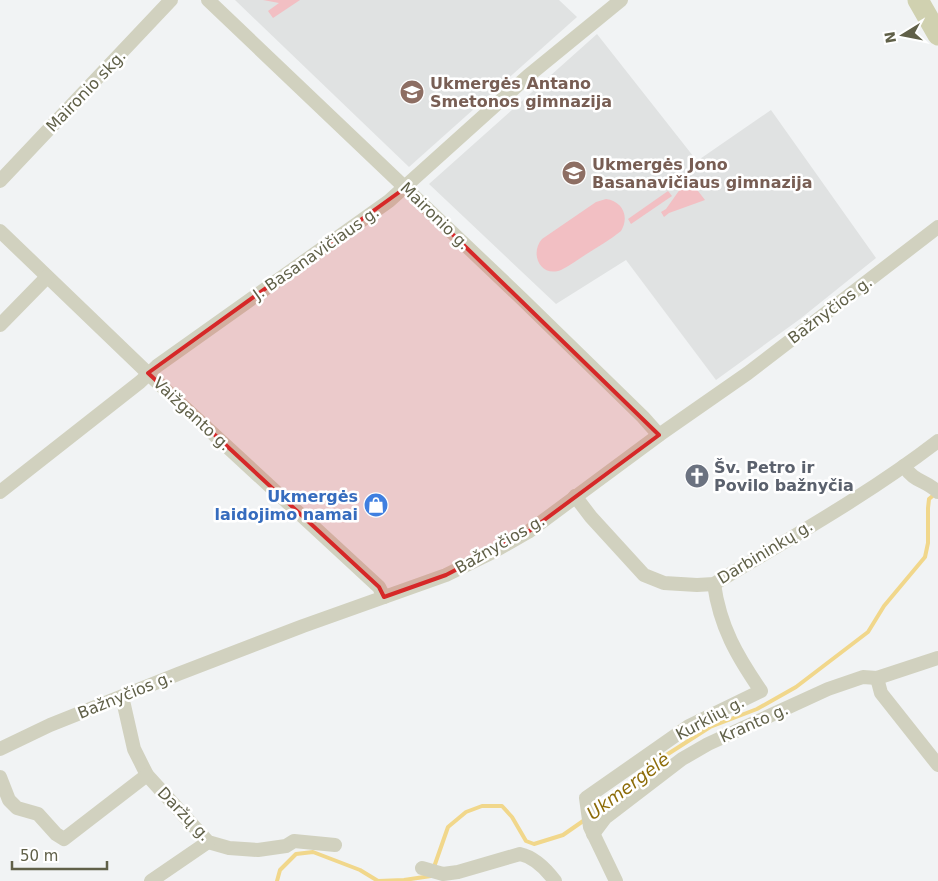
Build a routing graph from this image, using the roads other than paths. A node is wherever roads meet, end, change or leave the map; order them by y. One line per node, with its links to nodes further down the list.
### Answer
1 (172, 0): 6 (street, Maironio skg.)
2 (208, 0): 7 (street, Maironio g.)
3 (621, 0): 7 (street, J. Basanavičiaus g.)
4 (918, 0): 5 (main road)
5 (938, 35)
6 (0, 181)
7 (405, 188): 12 (street, J. Basanavičiaus g.); 13 (street, Maironio g.)
8 (938, 227): 13 (street, Bažnyčios g.)
9 (0, 231): 10 (street, Vaižganto g.)
10 (47, 277): 11 (street); 12 (street, Vaižganto g.)
11 (0, 325)
12 (148, 373): 17 (street, J. Basanavičiaus g.); 20 (street, Vaižganto g.)
13 (658, 435): 18 (street, Bažnyčios g.)
14 (938, 441): 15 (street, Darbininkų g.)
15 (904, 466): 16 (street); 19 (street, Darbininkų g.)
16 (935, 489)
17 (0, 492)
18 (576, 496): 19 (street, Darbininkų g.); 20 (street, Bažnyčios g.)
19 (714, 584): 28 (street, Kurklių g.)
20 (384, 596): 23 (street, Bažnyčios g.)
21 (938, 658): 22 (street, Kranto g.)
22 (877, 678): 25 (street); 28 (street, Kranto g.)
23 (121, 697): 24 (street, Bažnyčios g.); 26 (street, Daržų g.)
24 (0, 749)
25 (938, 765)
26 (147, 775): 27 (street); 29 (street, Daržų g.)
27 (0, 777)
28 (591, 830): 34 (street, Kurklių g.)
29 (208, 842): 30 (street, Daržų g.); 32 (street)
30 (335, 845)
31 (422, 868): 33 (street)
32 (151, 881)
33 (555, 881)
34 (616, 881)

